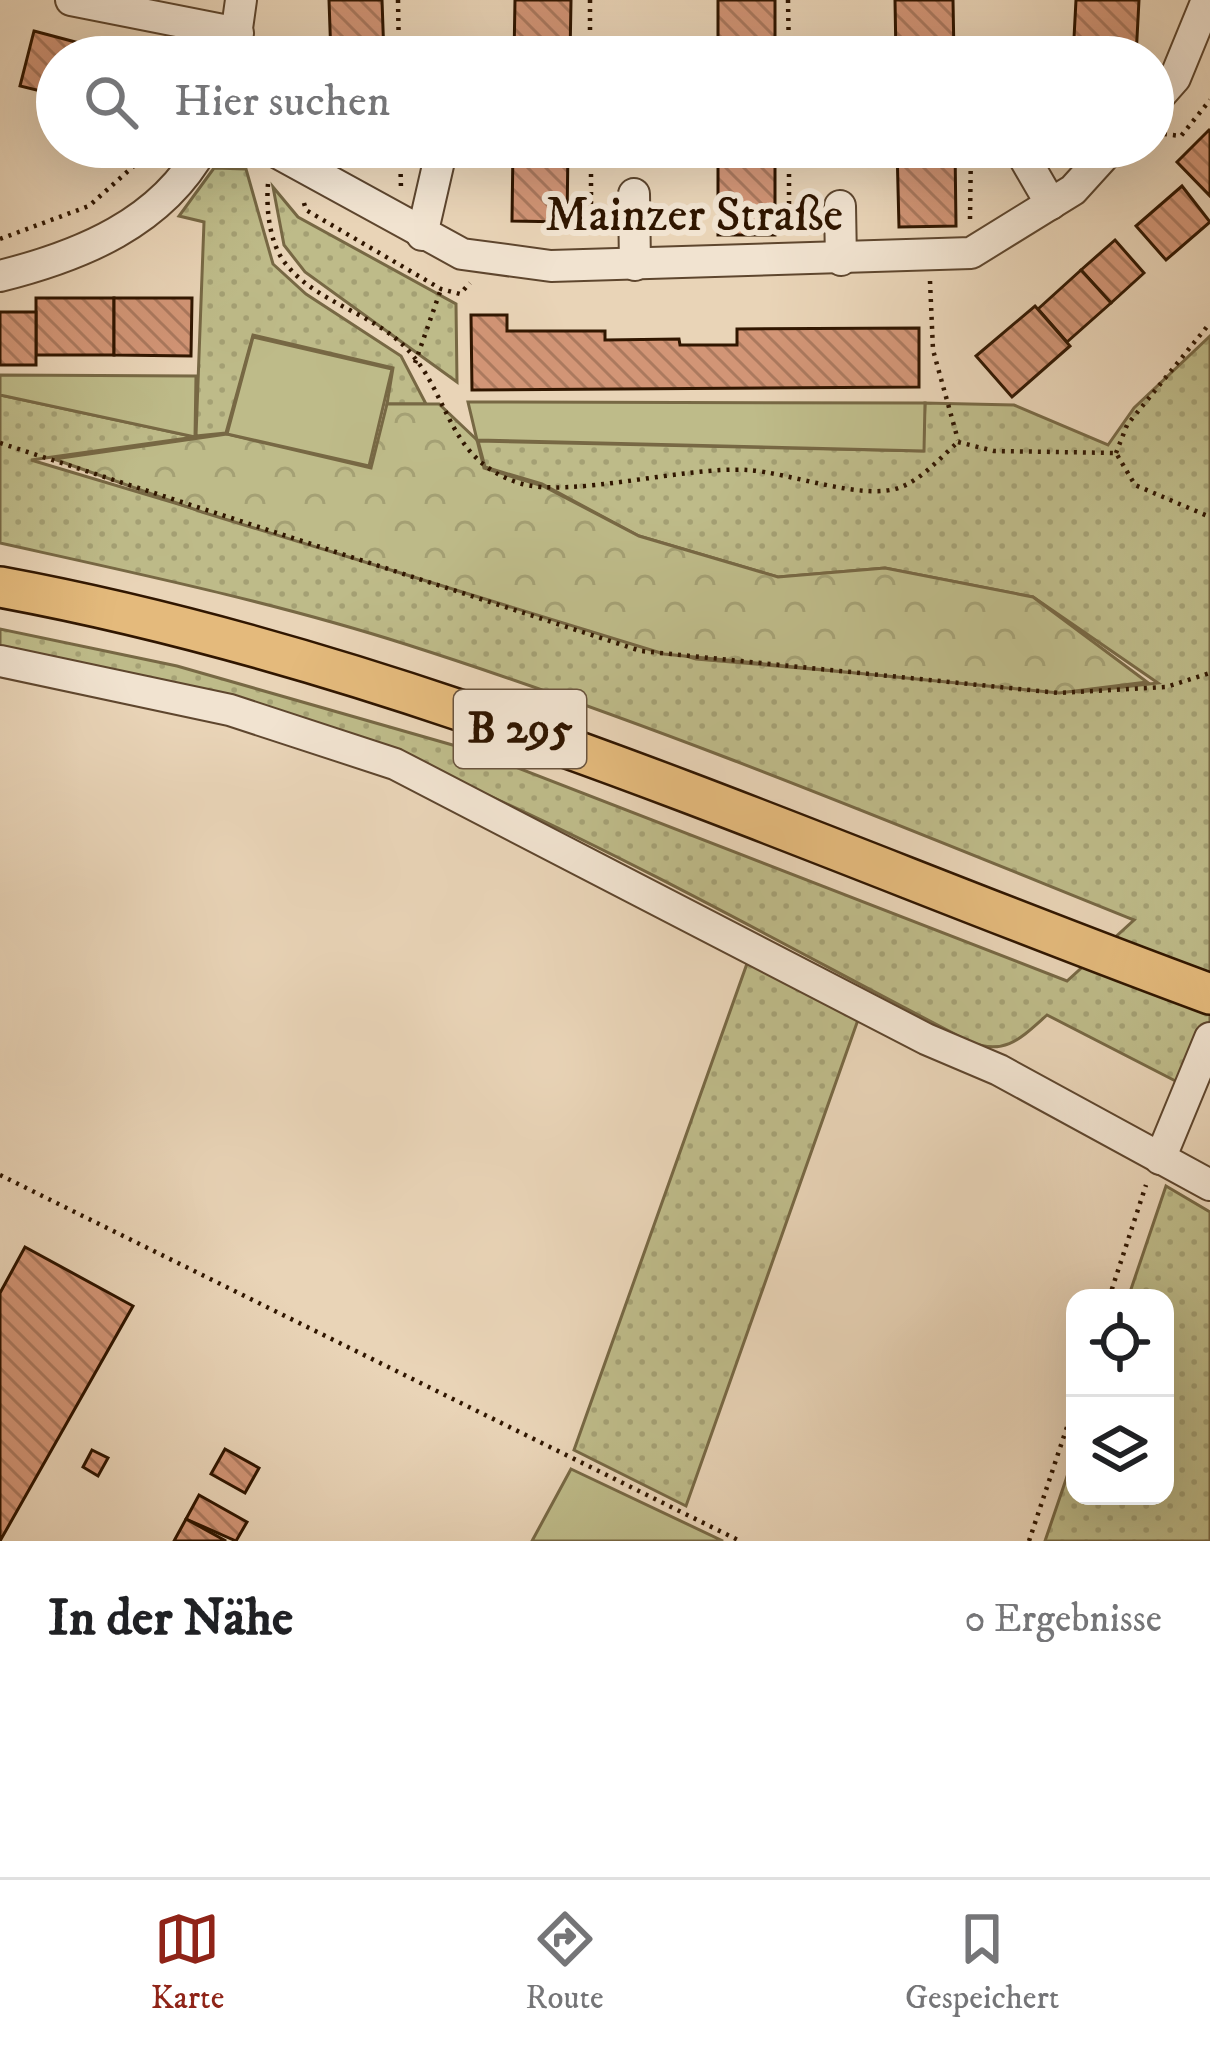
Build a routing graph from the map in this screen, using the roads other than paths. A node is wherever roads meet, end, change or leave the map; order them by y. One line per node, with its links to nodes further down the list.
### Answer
1 (71, 0): 4 (street)
2 (241, 0): 5 (street)
3 (1207, 0): 6 (street)
4 (203, 36)
5 (237, 36)
6 (1174, 79)
7 (189, 168): 18 (street)
8 (290, 168): 15 (street, Mainzer Straße)
9 (437, 168): 15 (street)
10 (1030, 168): 13 (street)
11 (1093, 168): 13 (street, Mainzer Straße)
12 (634, 194): 17 (street)
13 (1051, 204): 16 (street, Mainzer Straße)
14 (840, 206): 16 (street)
15 (427, 223): 17 (street, Mainzer Straße)
16 (841, 260): 17 (street, Mainzer Straße)
17 (635, 265)
18 (0, 276)
19 (0, 587): 21 (main road, B 295)
20 (0, 661): 23 (street)
21 (1210, 994)
22 (1210, 1038): 23 (street)
23 (1160, 1159): 24 (street)
24 (1210, 1186)

